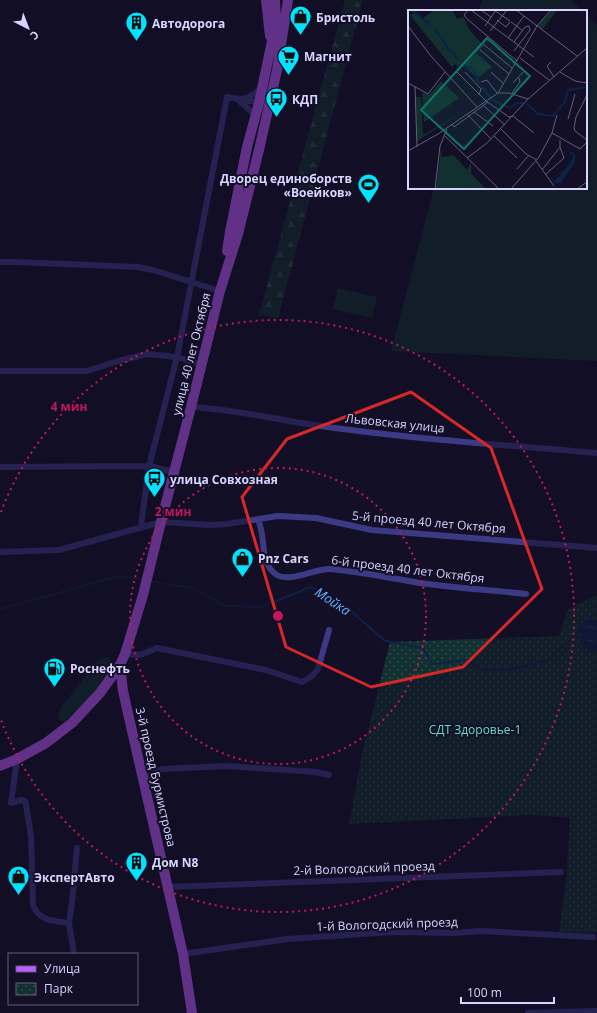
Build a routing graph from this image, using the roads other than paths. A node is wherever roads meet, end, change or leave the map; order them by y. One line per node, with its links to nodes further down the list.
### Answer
1 (266, 0): 5 (main road)
2 (275, 0): 5 (main road, улица 40 лет Октября)
3 (288, 0): 5 (main road, улица 40 лет Октября)
4 (295, 0): 5 (main road, улица 40 лет Октября)
5 (276, 47): 6 (main road, улица 40 лет Октября); 8 (main road, улица 40 лет Октября)
6 (263, 87): 7 (street); 8 (main road, улица 40 лет Октября)
7 (237, 99): 8 (street); 9 (street); 12 (street)
8 (264, 104): 9 (main road); 11 (main road, улица 40 лет Октября)
9 (255, 117): 11 (main road)
10 (0, 262): 12 (street)
11 (224, 275): 13 (main road, улица 40 лет Октября)
12 (192, 282): 13 (street); 14 (street)
13 (220, 291): 15 (main road, улица 40 лет Октября)
14 (177, 357): 15 (street); 16 (street); 19 (street)
15 (202, 364): 17 (main road, улица 40 лет Октября)
16 (0, 371)
17 (192, 407): 18 (street, Львовская улица); 21 (main road, улица 40 лет Октября)
18 (597, 453)
19 (149, 466): 20 (street); 21 (street); 24 (street)
20 (0, 467)
21 (174, 472): 23 (main road, улица 40 лет Октября)
22 (258, 520): 23 (street, 5-й проезд 40 лет Октября); 25 (street, 5-й проезд 40 лет Октября); 27 (street, 6-й проезд 40 лет Октября)
23 (160, 522): 24 (street, 5-й проезд 40 лет Октября); 29 (main road, улица 40 лет Октября)
24 (141, 526): 26 (street, 5-й проезд 40 лет Октября)
25 (597, 548)
26 (0, 552)
27 (526, 594)
28 (329, 630): 29 (street)
29 (125, 654): 30 (main road, улица 40 лет Октября)
30 (120, 665): 31 (main road, улица 40 лет Октября); 34 (main road, 3-й проезд Бурмистрова)
31 (17, 759): 32 (main road, улица 40 лет Октября); 38 (street)
32 (0, 766)
33 (329, 775): 34 (street)
34 (143, 779): 37 (main road, 3-й проезд Бурмистрова)
35 (77, 848): 38 (street)
36 (561, 872): 37 (street, 2-й Вологодский проезд)
37 (169, 888): 41 (main road, 3-й проезд Бурмистрова)
38 (68, 923): 40 (street)
39 (594, 937): 41 (street, 1-й Вологодский проезд)
40 (74, 953)
41 (183, 954): 43 (main road, 3-й проезд Бурмистрова)
42 (597, 1011): 44 (street)
43 (192, 1013)
44 (528, 1013)

